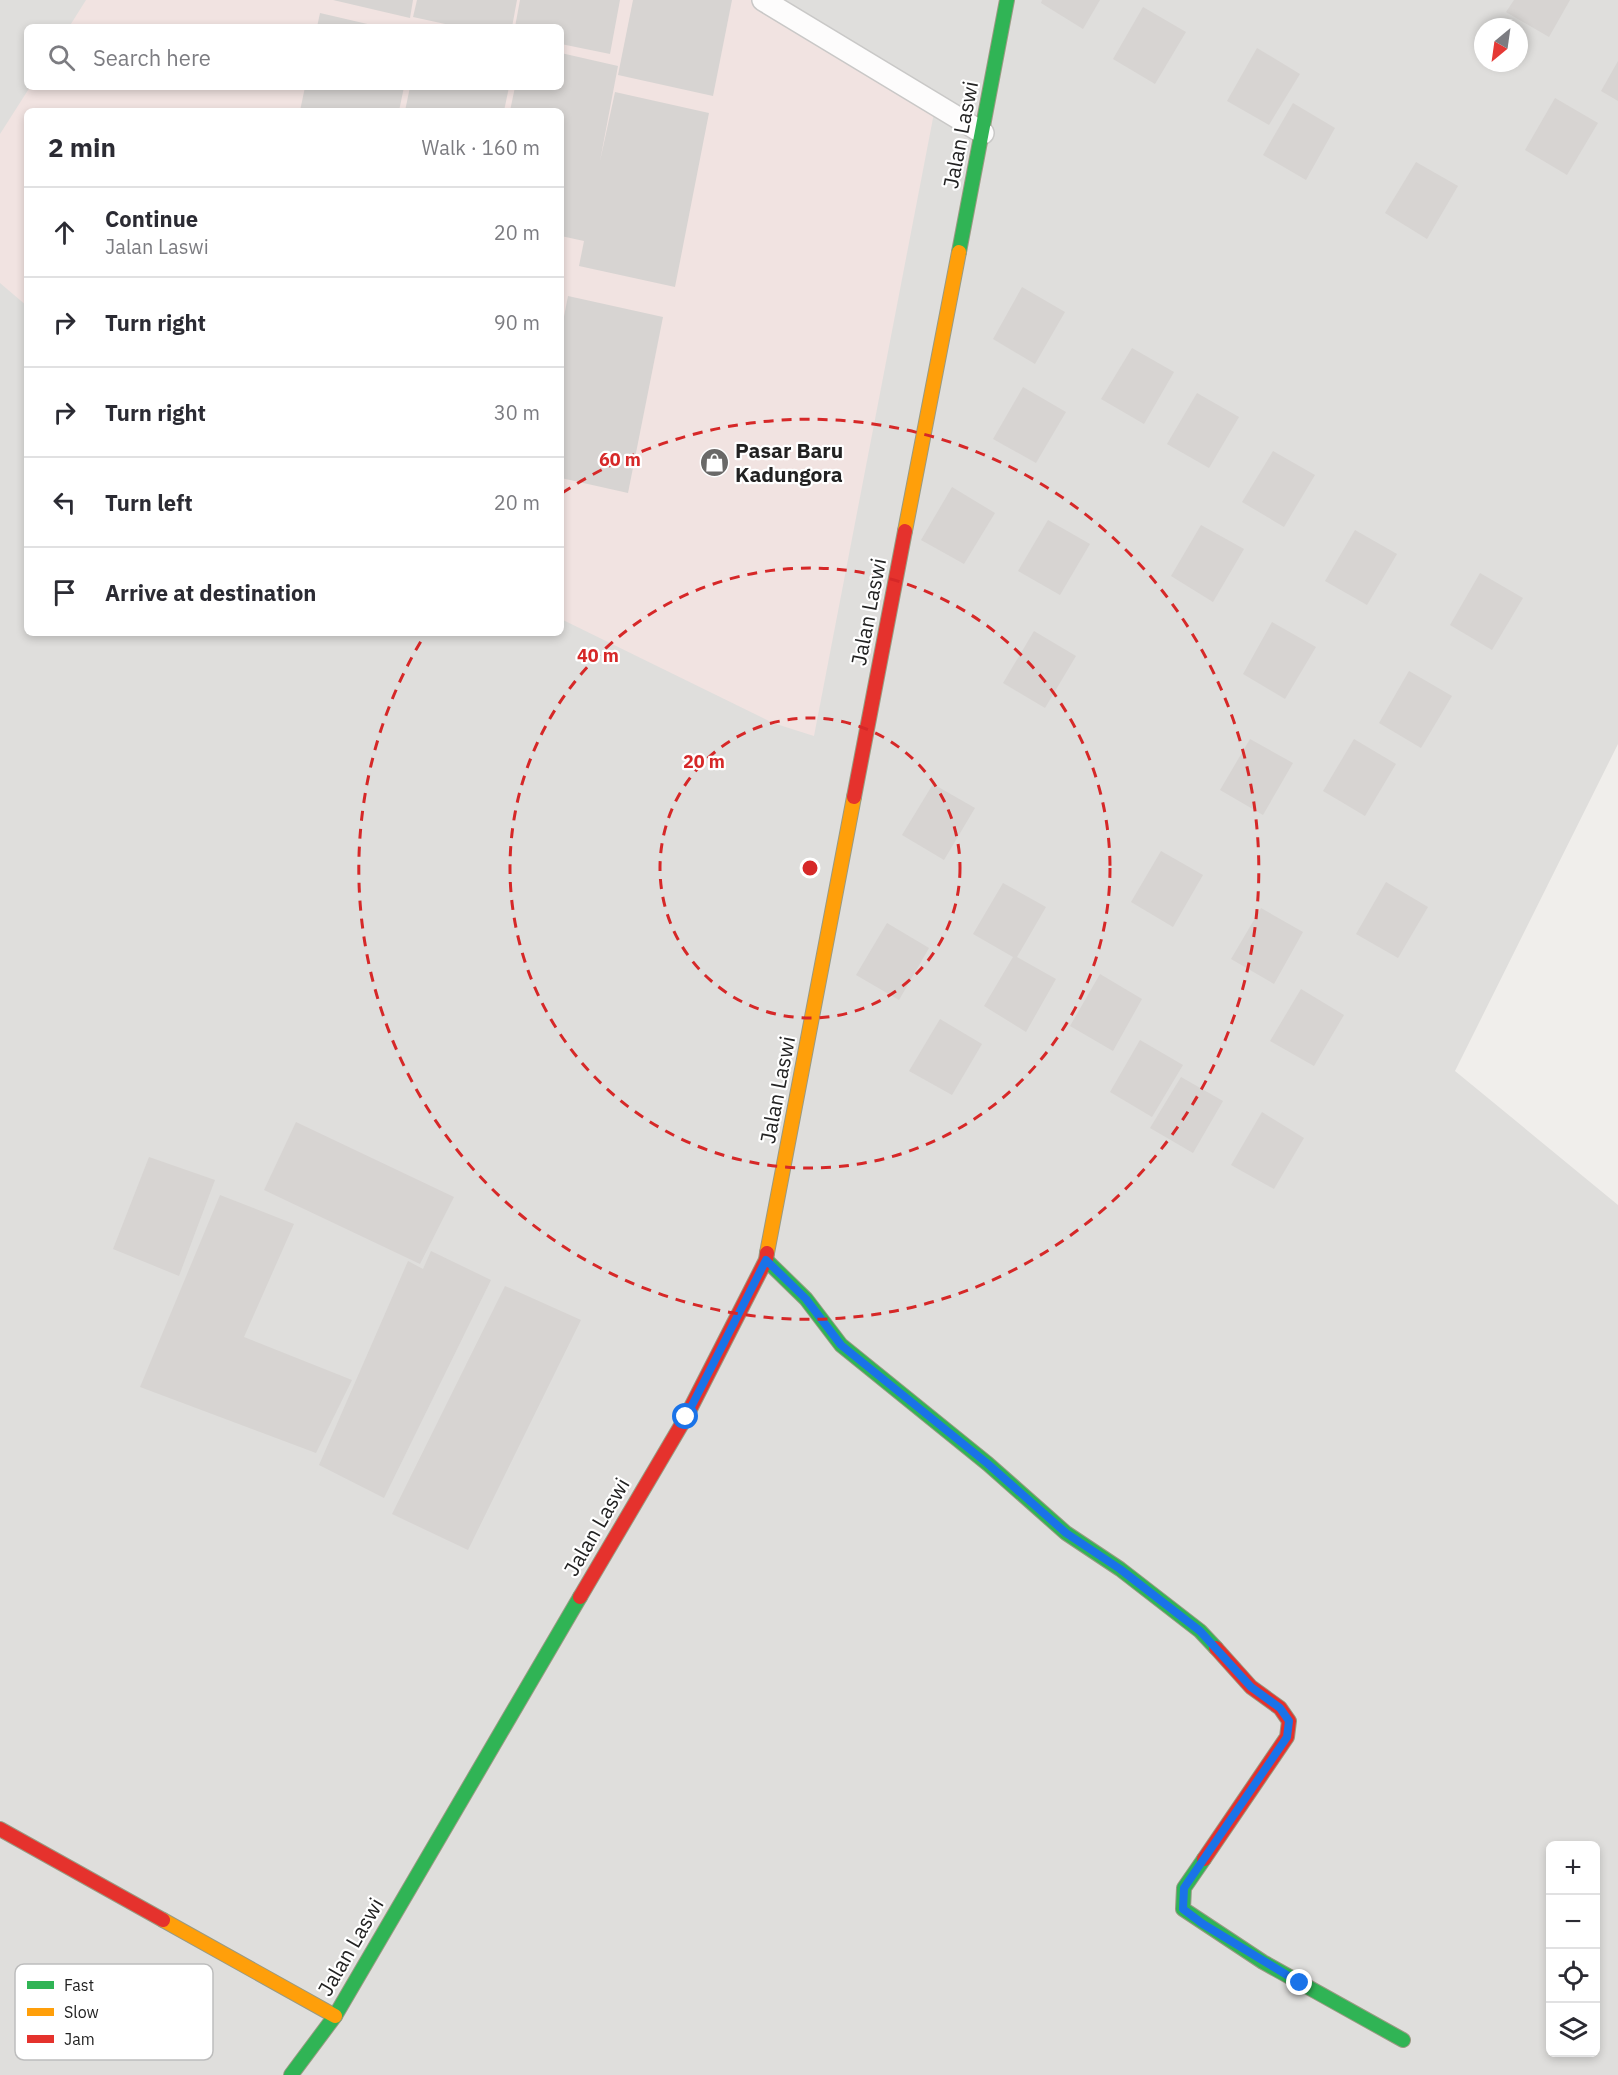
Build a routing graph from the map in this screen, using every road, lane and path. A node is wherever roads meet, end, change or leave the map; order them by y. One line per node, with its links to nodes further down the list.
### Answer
1 (763, 0): 3 (lane)
2 (1007, 0): 3 (street, Jalan Laswi)
3 (983, 133): 4 (street, Jalan Laswi)
4 (766, 1260): 6 (street, Jalan Laswi); 7 (street)
5 (0, 1829): 6 (street)
6 (335, 2016): 8 (street, Jalan Laswi)
7 (1403, 2040)
8 (291, 2075)

